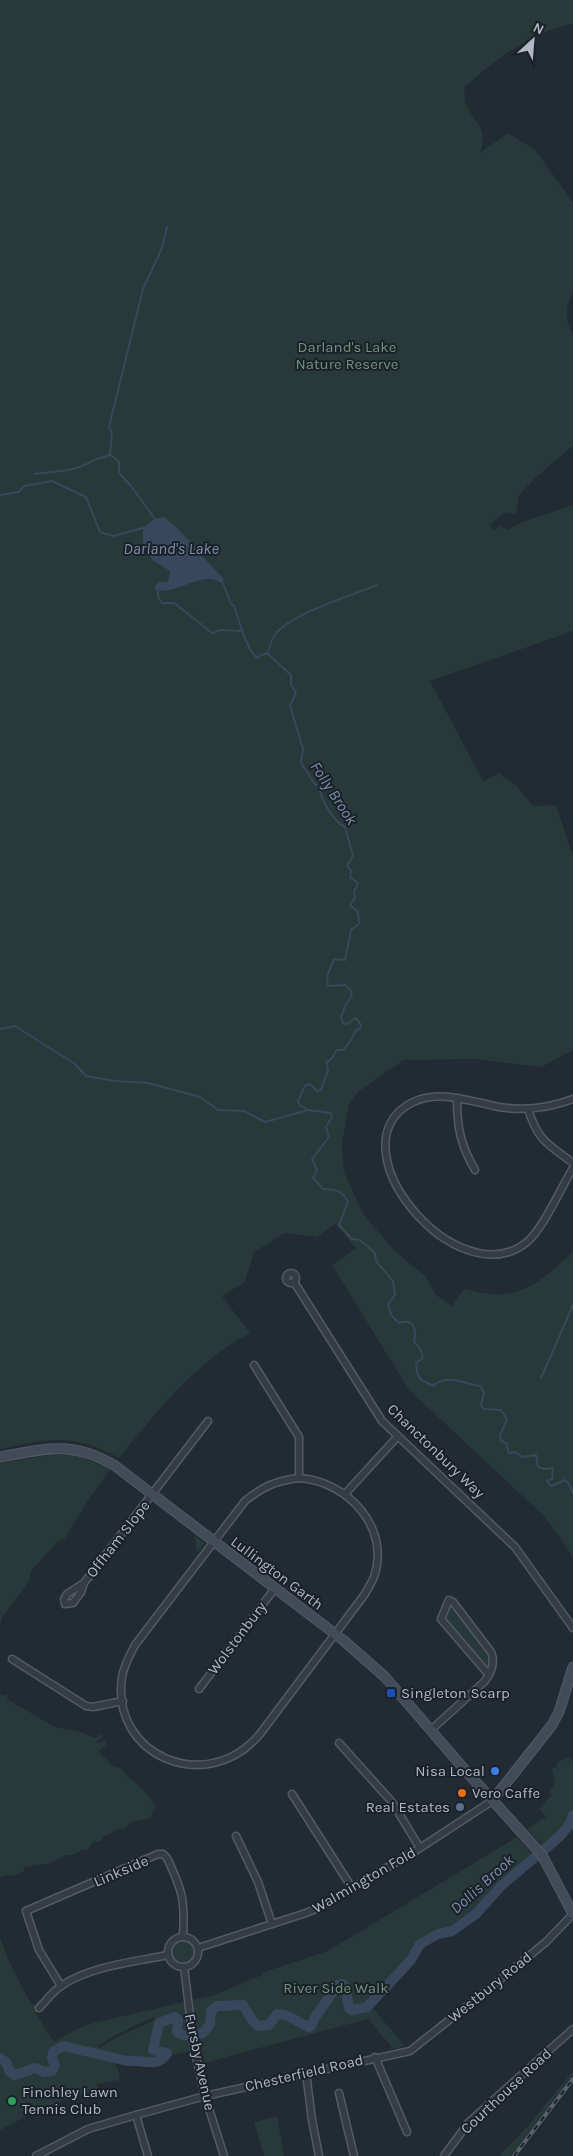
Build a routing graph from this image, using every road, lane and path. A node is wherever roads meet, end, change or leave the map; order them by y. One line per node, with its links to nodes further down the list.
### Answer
1 (457, 1098): 3 (street); 5 (street); 6 (street)
2 (573, 1099): 3 (street)
3 (528, 1109): 4 (street)
4 (573, 1162)
5 (573, 1168)
6 (475, 1170)
7 (294, 1282): 10 (street, Chanctonbury Way)
8 (254, 1365): 12 (street)
9 (208, 1421): 14 (street, Offham Slope)
10 (398, 1436): 13 (street); 18 (street, Chanctonbury Way)
11 (0, 1457): 14 (street, Lullington Garth)
12 (299, 1478): 13 (street); 15 (street)
13 (345, 1494): 19 (street)
14 (152, 1495): 15 (street, Lullington Garth); 16 (street, Offham Slope)
15 (213, 1541): 17 (street, Lullington Garth); 24 (street)
16 (84, 1584)
17 (274, 1588): 19 (street, Lullington Garth); 23 (street, Wolstonbury)
18 (573, 1628)
19 (335, 1634): 24 (street); 25 (street, Lullington Garth)
20 (12, 1659): 24 (street)
21 (573, 1667): 28 (street)
22 (489, 1675): 22 (street); 25 (street)
23 (199, 1688)
24 (123, 1701)
25 (431, 1730): 28 (street, Lullington Garth)
26 (339, 1743): 30 (street)
27 (292, 1794): 31 (street)
28 (492, 1801): 30 (street, Walmington Fold); 32 (street, Lullington Garth)
29 (236, 1836): 33 (street)
30 (420, 1848): 31 (street, Walmington Fold)
31 (352, 1888): 33 (street, Walmington Fold)
32 (573, 1914): 41 (street, Westbury Road)
33 (272, 1924): 35 (street, Walmington Fold)
34 (183, 1937): 35 (street); 36 (street); 38 (street, Linkside)
35 (198, 1948): 37 (street)
36 (168, 1955): 37 (street); 38 (street)
37 (184, 1967): 45 (street, Fursby Avenue)
38 (61, 1986): 39 (street)
39 (39, 2008)
40 (573, 2029): 53 (street, Courthouse Road)
41 (403, 2052): 42 (street, Chesterfield Road)
42 (375, 2057): 43 (street, Chesterfield Road); 47 (street)
43 (306, 2073): 45 (street, Chesterfield Road); 51 (street)
44 (339, 2093): 52 (street)
45 (205, 2096): 46 (street, Chesterfield Road); 50 (street, Fursby Avenue)
46 (136, 2115): 48 (street, Chesterfield Road); 49 (street)
47 (406, 2132)
48 (36, 2156)
49 (148, 2156)
50 (224, 2156)
51 (319, 2156)
52 (354, 2156)
53 (444, 2156)

